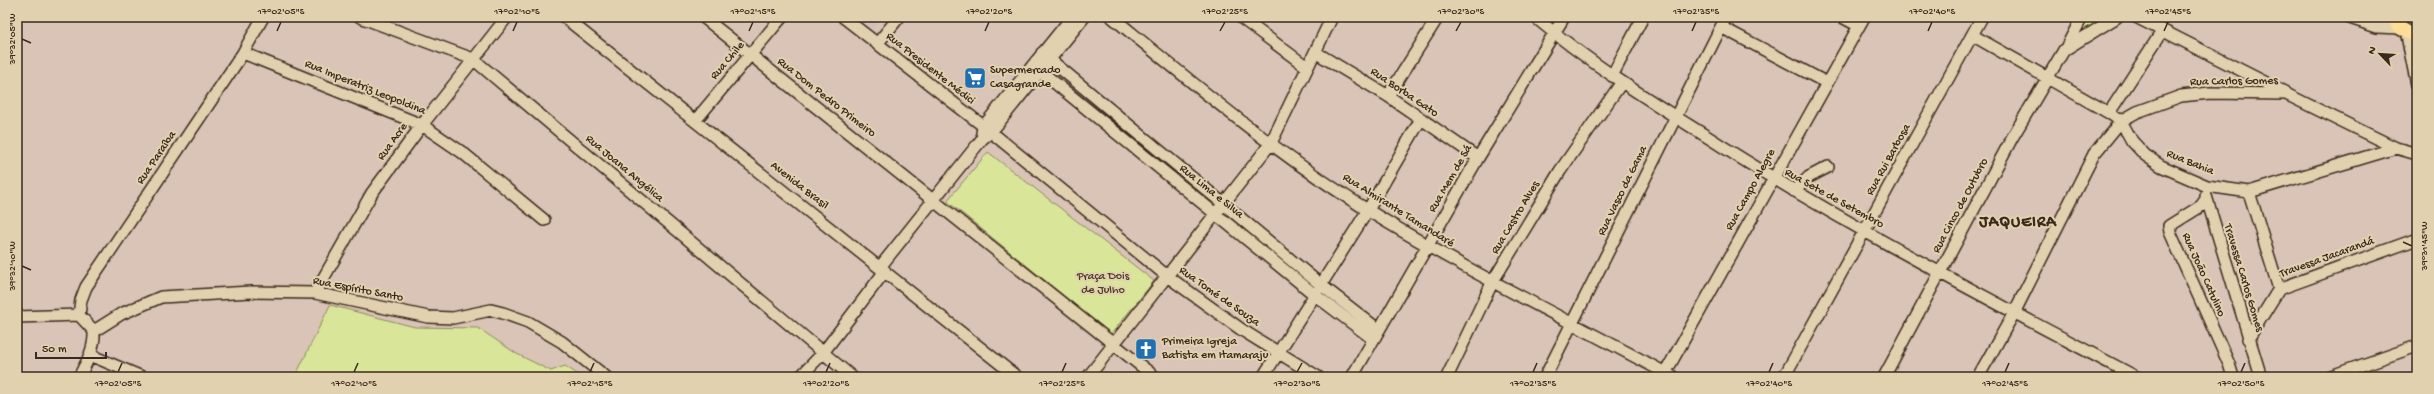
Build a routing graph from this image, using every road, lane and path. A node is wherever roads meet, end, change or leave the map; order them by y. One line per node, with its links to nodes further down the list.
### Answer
1 (263, 17): 33 (street, Rua Paraíba)
2 (360, 17): 36 (street, Rua Joana Angélica)
3 (507, 17): 36 (street, Rua Acre)
4 (564, 17): 48 (street, Avenida Brasil)
5 (703, 17): 34 (street, Rua Dom Pedro Primeiro)
6 (782, 17): 34 (street, Rua Chile)
7 (843, 17): 30 (street, Rua Presidente Médici)
8 (899, 17): 30 (street)
9 (1072, 17): 35 (street)
10 (1084, 17): 35 (street)
11 (1112, 17): 52 (street, Rua Almirante Tamandaré)
12 (1240, 17): 37 (street)
13 (1332, 17): 32 (street)
14 (1438, 17): 44 (street)
15 (1535, 17): 28 (street, Rua Sete de Setembro)
16 (1564, 17): 28 (street, Rua Mem de Sá)
17 (1643, 17): 40 (street, Rua Castro Alves)
18 (1842, 17): 24 (street)
19 (1982, 17): 29 (street, Rua Rui Barbosa)
20 (2082, 17): 31 (street, Rua Cinco de Outubro)
21 (2117, 17): 31 (street, Rua Cinco de Outubro)
22 (2136, 17): 27 (street)
23 (2347, 17): 26 (street)
24 (1862, 21): 41 (street, Rua Campo Alegre)
25 (1724, 22): 41 (street); 46 (street, Rua Vasco da Gama)
26 (2404, 28): 42 (street)
27 (2163, 30): 43 (street); 45 (street)
28 (1554, 33): 40 (street, Rua Sete de Setembro); 55 (street, Rua Mem de Sá)
29 (1972, 35): 39 (street, Rua Bahia); 66 (street, Rua Rui Barbosa)
30 (877, 44): 51 (street, Rua Presidente Médici)
31 (2064, 50): 39 (street, Rua Cinco de Outubro)
32 (1315, 52): 37 (street); 44 (street, Rua Borba Gato)
33 (243, 53): 50 (street, Rua Imperatriz Leopoldina); 78 (street, Rua Paraíba)
34 (750, 55): 48 (street, Rua Chile); 61 (street, Rua Dom Pedro Primeiro)
35 (1046, 56): 38 (street); 63 (street, Rua Lima e Silva)
36 (473, 59): 50 (street, Rua Acre); 87 (street, Rua Joana Angélica)
37 (1307, 67): 52 (street)
38 (1037, 68): 51 (street); 63 (street, Rua Lima e Silva)
39 (2048, 77): 45 (street, Rua Bahia); 70 (street, Rua Cinco de Outubro)
40 (1617, 79): 46 (street, Rua Sete de Setembro); 72 (street, Rua Castro Alves)
41 (1827, 83): 57 (street, Rua Campo Alegre)
42 (2417, 85)
43 (2286, 94): 49 (street, Rua Carlos Gomes); 53 (street, Rua Carlos Gomes)
44 (1388, 96): 47 (street, Rua Borba Gato)
45 (2109, 113): 49 (street, Rua Bahia)
46 (1675, 117): 57 (street, Rua Sete de Setembro); 80 (street, Rua Vasco da Gama)
47 (1421, 119): 55 (street, Rua Borba Gato); 64 (street)
48 (695, 121): 69 (street, Avenida Brasil)
49 (2121, 121): 58 (street, Rua Bahia); 77 (street, Rua Carlos Gomes)
50 (422, 125): 65 (street, Rua Imperatriz Leopoldina); 75 (street, Rua Acre)
51 (987, 129): 61 (street); 71 (street)
52 (1271, 143): 63 (street); 64 (street, Rua Almirante Tamandaré)
53 (2396, 148): 54 (street, Rua Carlos Gomes); 60 (street, Rua Bahia)
54 (2417, 154)
55 (1478, 158): 68 (street, Rua Mem de Sá)
56 (1828, 167): 59 (street)
57 (1773, 179): 59 (street, Rua Sete de Setembro); 89 (street, Rua Campo Alegre)
58 (2207, 186): 60 (street, Rua Bahia); 62 (street, Travessa Carlos Gomes)
59 (1794, 191): 66 (street, Rua Sete de Setembro)
60 (2248, 192): 74 (street)
61 (933, 199): 69 (street); 84 (street)
62 (2206, 200): 83 (street, Travessa Carlos Gomes); 107 (street, Rua João Catulino)
63 (1221, 209): 71 (street); 73 (street, Rua Lima e Silva); 76 (street, Rua Lima e Silva)
64 (1368, 210): 68 (street, Rua Almirante Tamandaré); 73 (street)
65 (544, 220)
66 (1865, 231): 70 (street, Rua Sete de Setembro); 103 (street, Rua Rui Barbosa)
67 (2417, 239): 74 (street, Travessa Jacarandá)
68 (1427, 246): 72 (street, Rua Almirante Tamandaré); 82 (street, Rua Mem de Sá)
69 (882, 269): 87 (street); 95 (street, Avenida Brasil)
70 (1939, 274): 77 (street, Rua Sete de Setembro); 104 (street, Rua Cinco de Outubro)
71 (1167, 276): 84 (street); 86 (street, Rua Tomé de Souza)
72 (1493, 281): 80 (street, Rua Almirante Tamandaré); 101 (street, Rua Castro Alves)
73 (1321, 285): 76 (street); 82 (street, Rua Lima e Silva)
74 (2279, 289): 83 (street, Travessa Jacarandá)
75 (315, 293): 81 (street, Rua Espírito Santo); 92 (street, Rua Espírito Santo)
76 (1315, 295): 82 (street, Rua Lima e Silva); 86 (street)
77 (2014, 312): 105 (street, Rua Carlos Gomes); 106 (street, Rua Sete de Setembro)
78 (79, 315): 79 (street); 81 (street)
79 (17, 317)
80 (1572, 323): 89 (street, Rua Almirante Tamandaré); 102 (street, Rua Vasco da Gama)
81 (94, 331): 88 (street)
82 (1376, 334): 100 (street, Rua Mem de Sá)
83 (2248, 339): 108 (street, Travessa Carlos Gomes)
84 (1114, 344): 96 (street); 97 (street)
85 (2417, 346): 109 (street)
86 (1278, 353): 98 (street); 99 (street, Rua Tomé de Souza)
87 (822, 354): 93 (street); 94 (street, Rua Joana Angélica)
88 (90, 355): 90 (street); 91 (street)
89 (1667, 376)
90 (79, 377)
91 (142, 377)
92 (606, 377)
93 (800, 377)
94 (852, 377)
95 (1017, 377)
96 (1088, 377)
97 (1155, 377)
98 (1263, 377)
99 (1318, 377)
100 (1352, 377)
101 (1447, 377)
102 (1545, 377)
103 (1784, 377)
104 (1884, 377)
105 (1978, 377)
106 (2136, 377)
107 (2233, 377)
108 (2261, 377)
109 (2328, 377)

